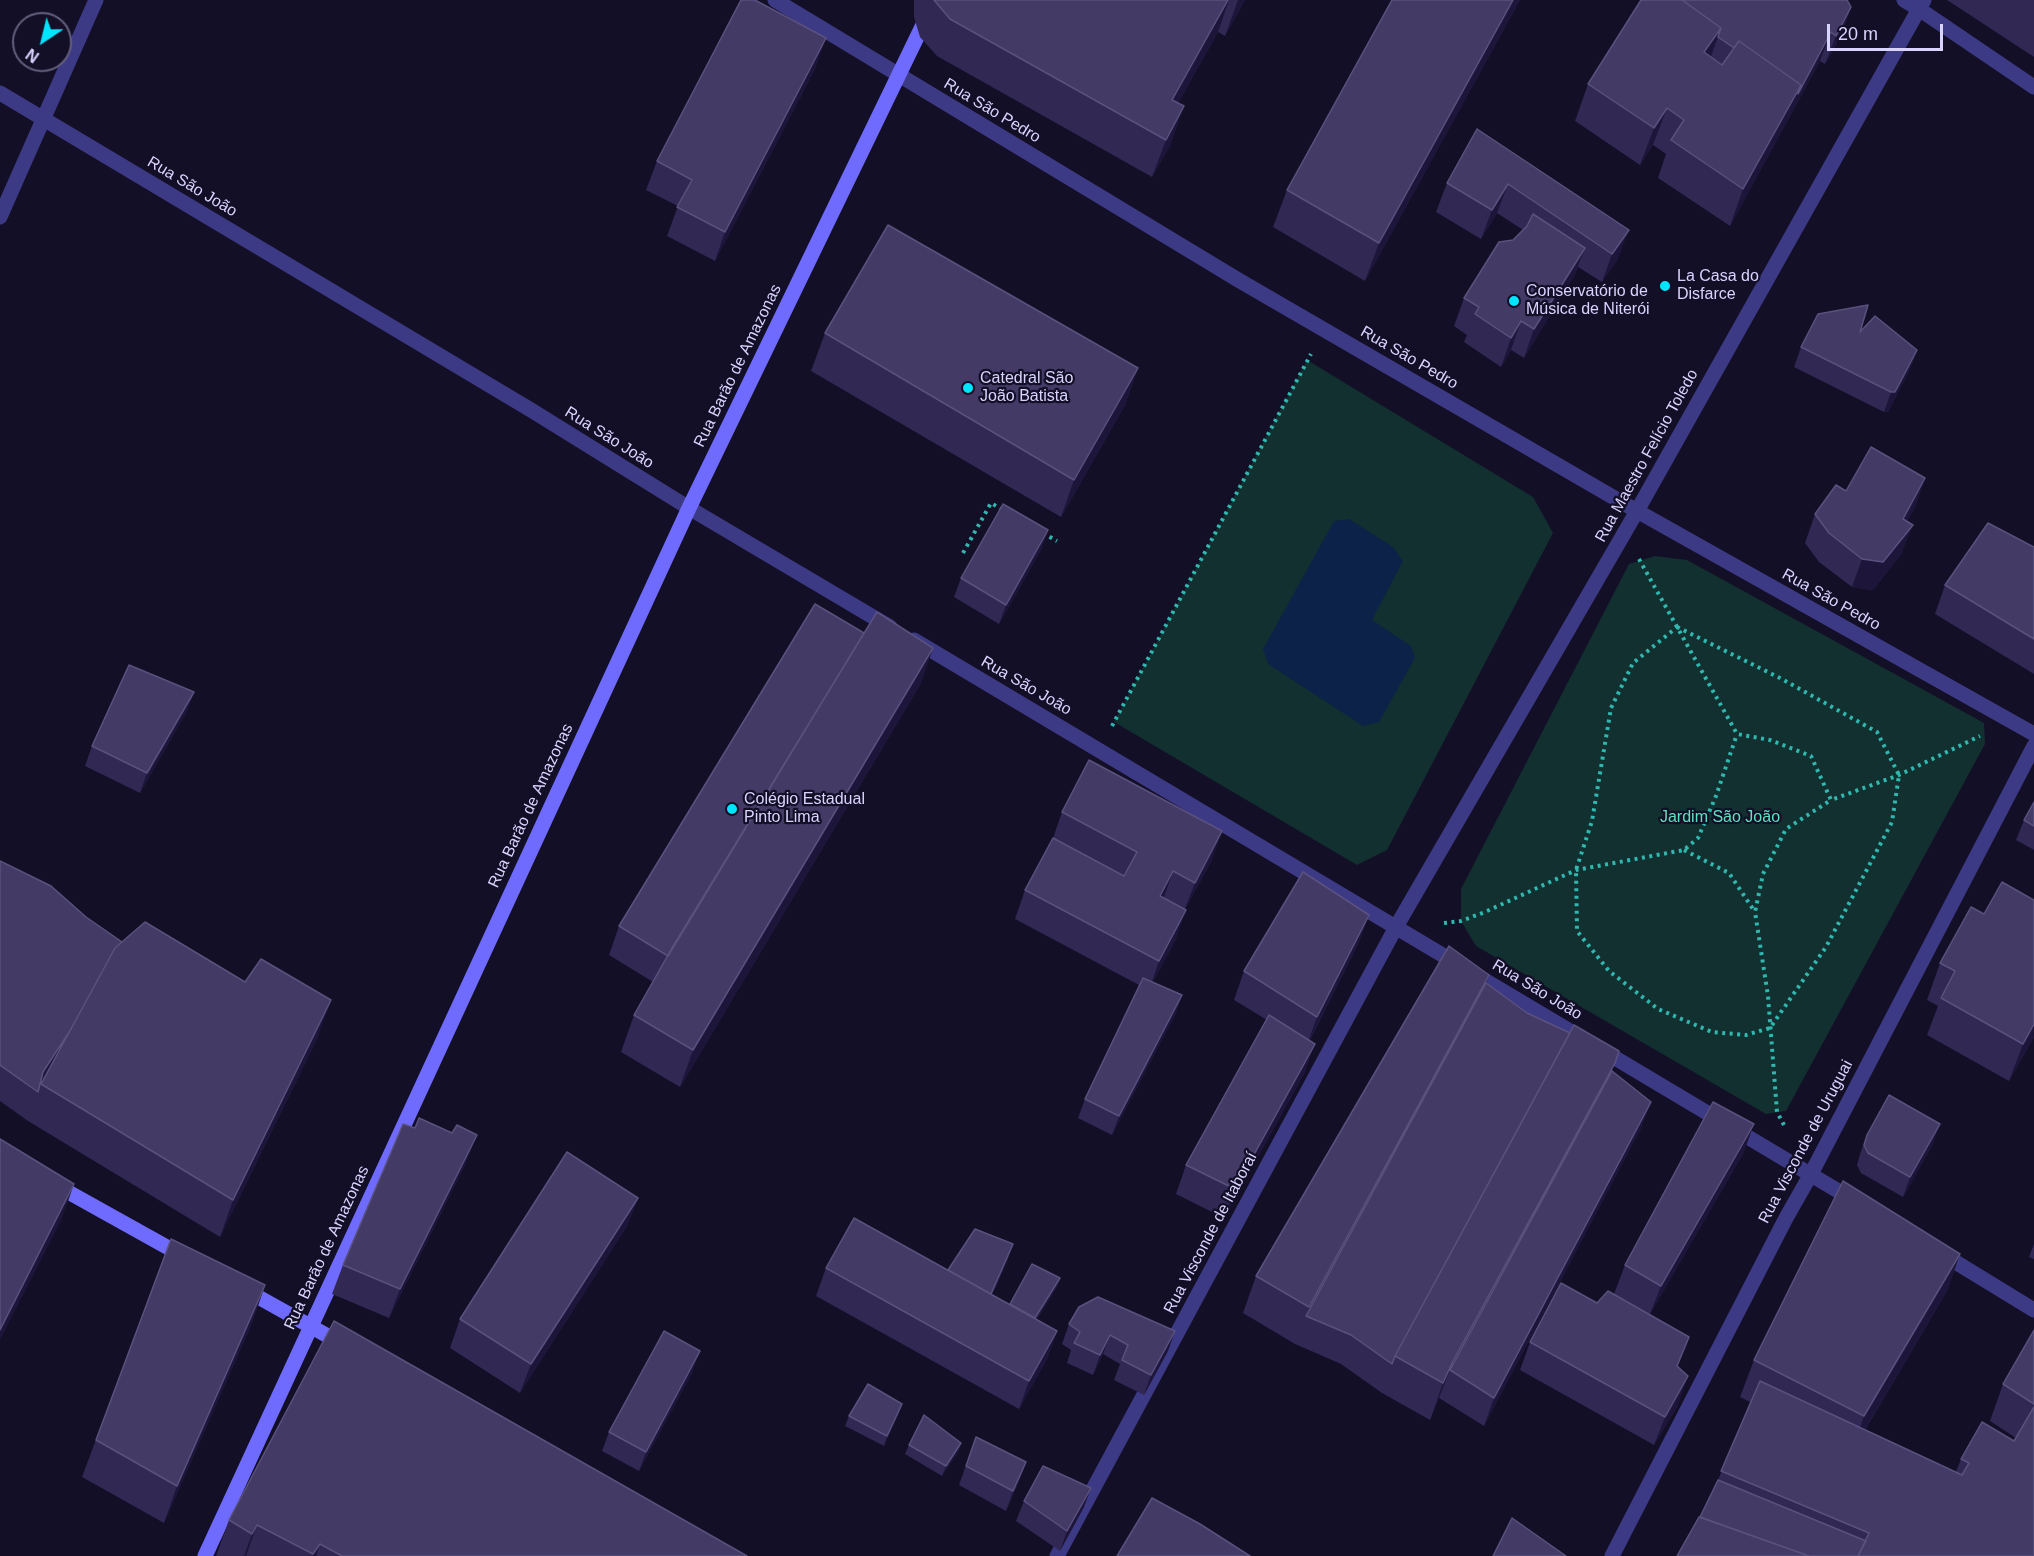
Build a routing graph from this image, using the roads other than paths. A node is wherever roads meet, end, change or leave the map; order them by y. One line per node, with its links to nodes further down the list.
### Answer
1 (96, 0): 9 (street)
2 (775, 0): 6 (street, Rua São Pedro)
3 (935, 0): 6 (main road, Rua Barão de Amazonas)
4 (1904, 0): 5 (street)
5 (1921, 5): 7 (street); 12 (street, Rua Maestro Felício Toledo)
6 (898, 75): 11 (main road, Rua Barão de Amazonas); 12 (street, Rua São Pedro)
7 (2034, 87)
8 (0, 93): 9 (street, Rua São João)
9 (44, 120): 10 (street); 11 (street, Rua São João)
10 (0, 217)
11 (689, 508): 15 (street, Rua São João); 23 (main road, Rua Barão de Amazonas)
12 (1637, 511): 13 (street, Rua São Pedro); 15 (street, Rua Maestro Felício Toledo)
13 (2034, 734)
14 (2034, 746): 16 (street, Rua Visconde de Uruguai)
15 (1396, 927): 16 (street, Rua São João); 26 (street, Rua Visconde de Itaboraí)
16 (1811, 1174): 18 (street, Rua São João); 27 (street, Rua Visconde de Uruguai)
17 (41, 1177): 20 (main road)
18 (1872, 1211)
19 (1923, 1242): 22 (street)
20 (195, 1263)
21 (227, 1280): 23 (main road)
22 (2034, 1310)
23 (311, 1326): 24 (main road); 25 (main road, Rua Barão de Amazonas)
24 (353, 1350)
25 (205, 1556)
26 (1057, 1556)
27 (1612, 1556)

